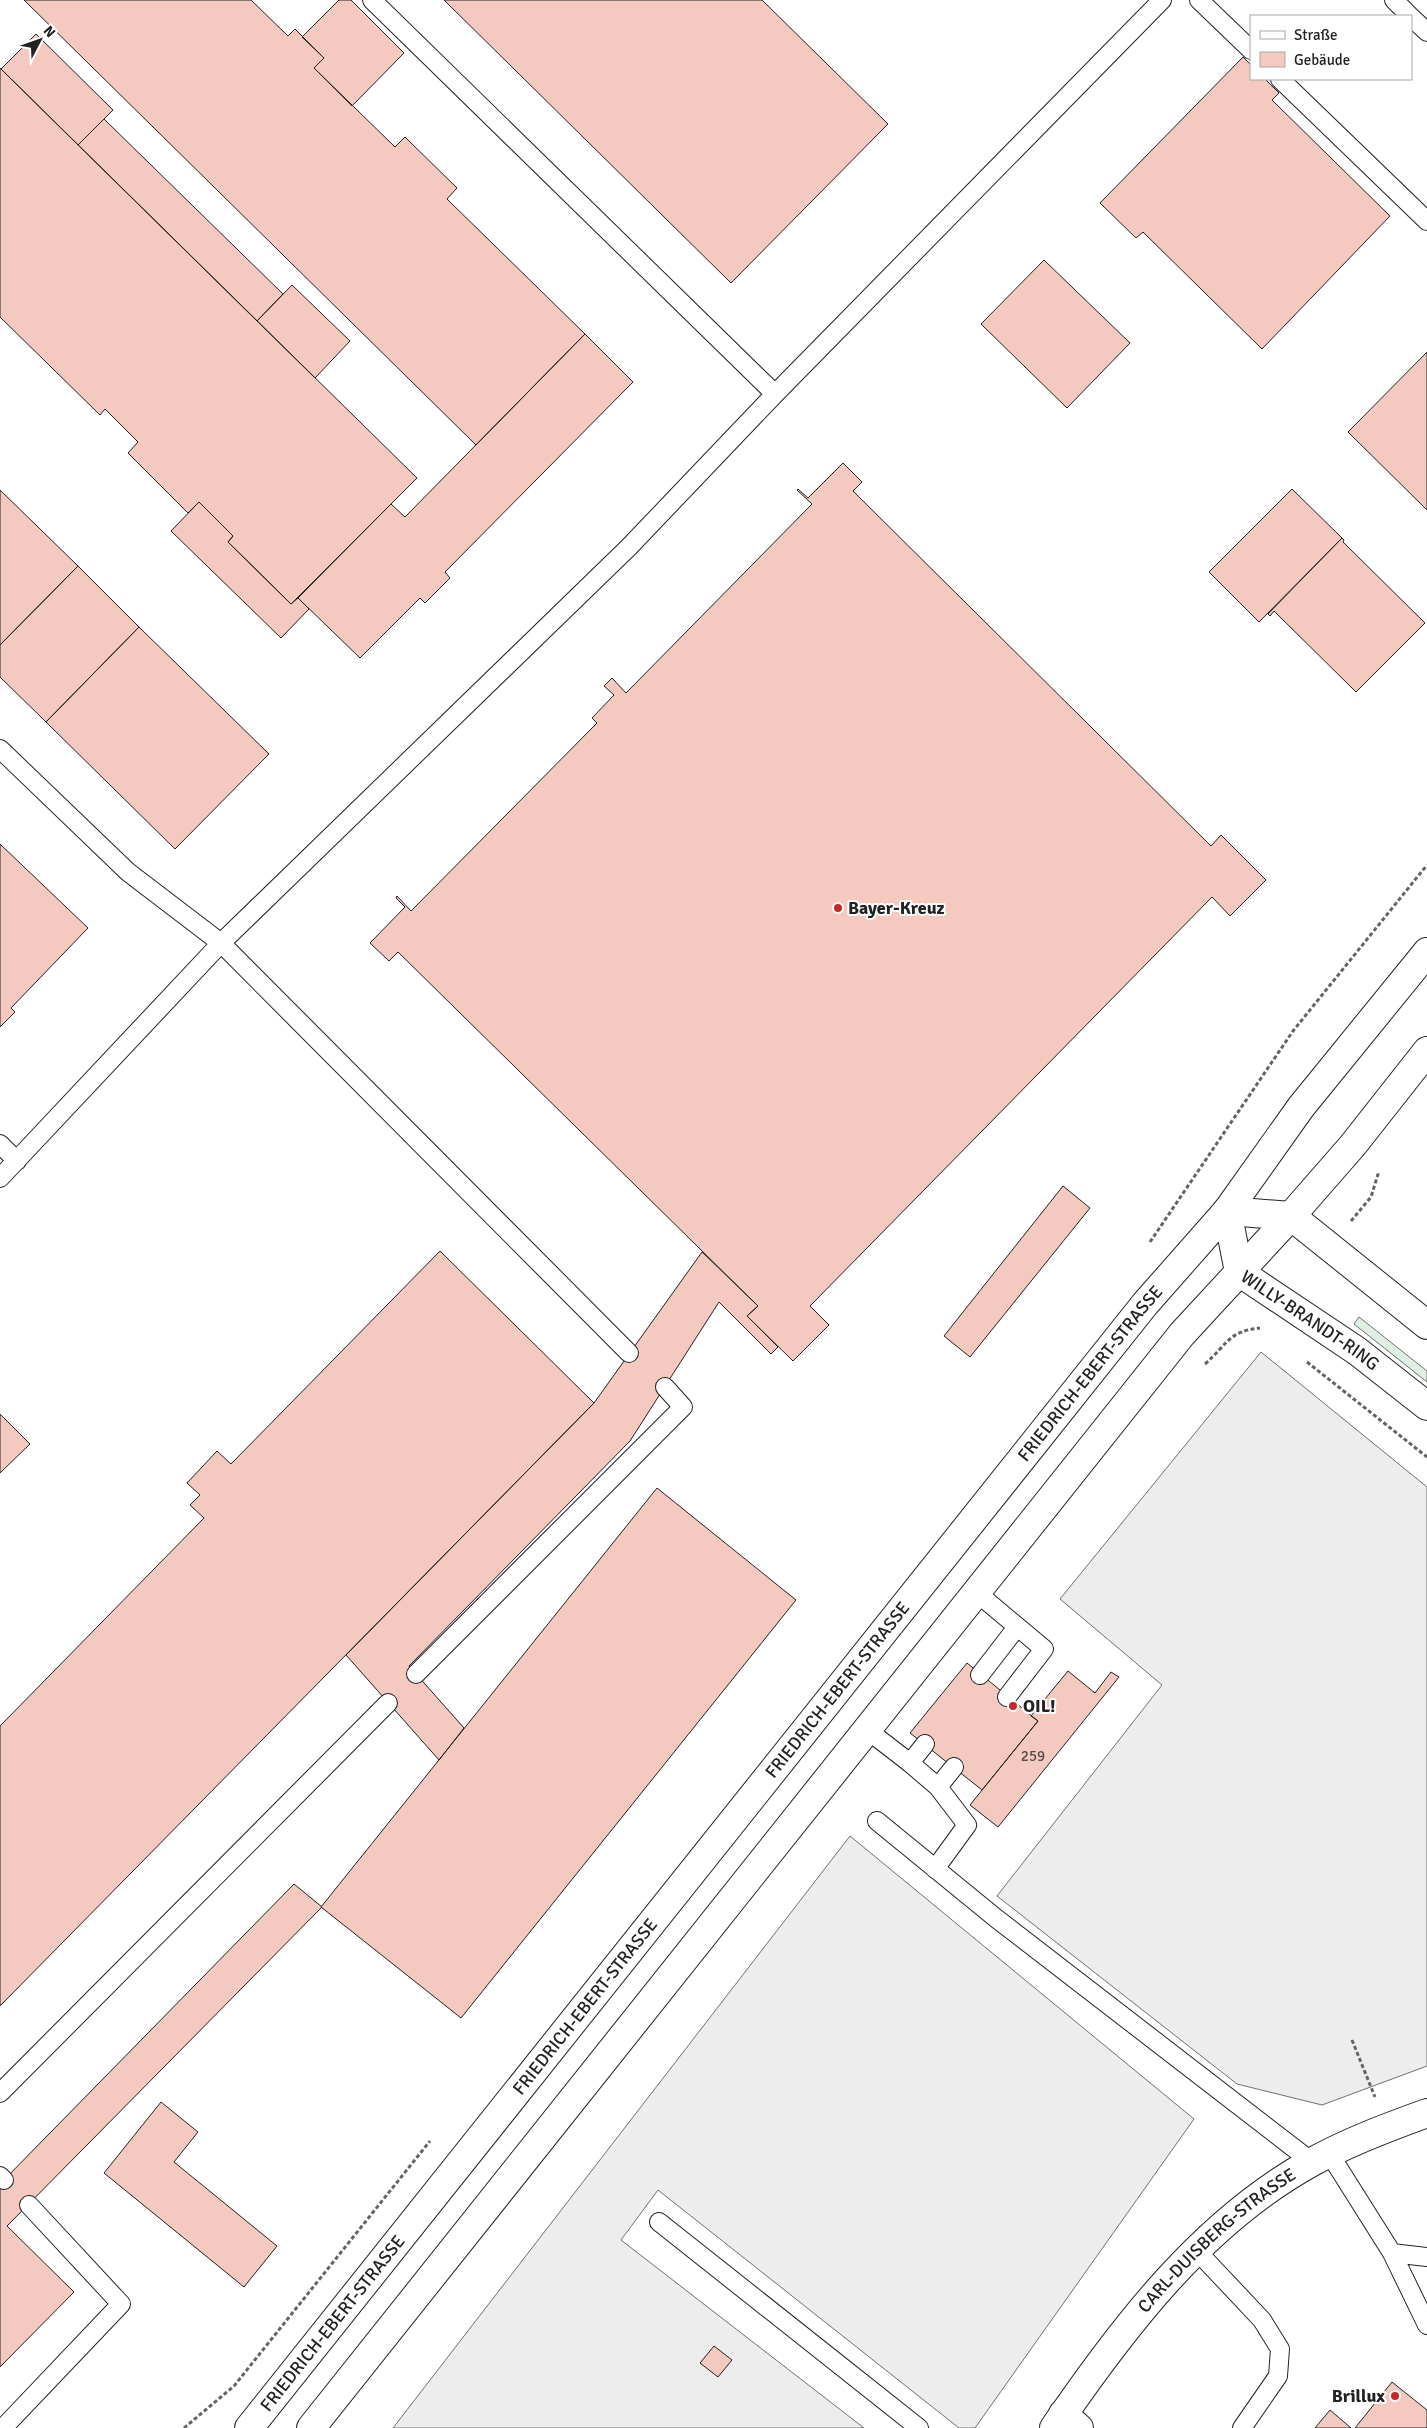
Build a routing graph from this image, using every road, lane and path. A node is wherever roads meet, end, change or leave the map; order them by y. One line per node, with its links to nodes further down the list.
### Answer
1 (372, 0): 11 (lane)
2 (1162, 0): 11 (lane)
3 (1199, 0): 8 (lane)
4 (1394, 0): 5 (lane)
5 (1409, 15)
6 (1412, 18): 7 (lane)
7 (1427, 32)
8 (1250, 49)
9 (1281, 80): 10 (lane)
10 (1427, 220)
11 (775, 394): 14 (lane)
12 (0, 748): 14 (lane)
13 (1427, 865): 20 (path)
14 (221, 943): 18 (lane); 25 (lane)
15 (1427, 952): 21 (main road, FRIEDRICH-EBERT-STRASSE)
16 (1427, 1051): 22 (main road)
17 (0, 1144): 18 (lane)
18 (17, 1162): 19 (lane)
19 (0, 1178)
20 (1194, 1180)
21 (1226, 1211): 22 (main road); 23 (main road, WILLY-BRANDT-RING); 56 (main road, FRIEDRICH-EBERT-STRASSE)
22 (1291, 1216): 23 (main road); 24 (main road)
23 (1239, 1272): 28 (main road, WILLY-BRANDT-RING); 30 (main road)
24 (1427, 1325)
25 (630, 1353)
26 (1302, 1359): 29 (path)
27 (665, 1387): 32 (lane)
28 (1427, 1406)
29 (1427, 1457)
30 (976, 1592): 31 (lane); 36 (main road)
31 (1017, 1627): 33 (lane); 34 (lane)
32 (416, 1674)
33 (980, 1675)
34 (1007, 1697)
35 (388, 1703): 44 (lane)
36 (866, 1729): 38 (lane); 57 (main road)
37 (925, 1744): 38 (lane)
38 (910, 1764): 40 (lane)
39 (954, 1767): 40 (lane)
40 (938, 1787): 42 (lane)
41 (876, 1821): 42 (lane)
42 (935, 1869): 47 (lane)
43 (1352, 2040): 46 (path)
44 (0, 2093)
45 (1427, 2113): 46 (main road, CARL-DUISBERG-STRASSE)
46 (1388, 2127): 47 (main road, CARL-DUISBERG-STRASSE)
47 (1321, 2157): 50 (main road, CARL-DUISBERG-STRASSE); 51 (lane)
48 (29, 2205): 55 (lane)
49 (659, 2222): 58 (lane)
50 (1197, 2251): 54 (main road, CARL-DUISBERG-STRASSE); 59 (lane)
51 (1392, 2253): 52 (lane); 53 (lane)
52 (1427, 2257)
53 (1427, 2325)
54 (1065, 2423)
55 (3, 2428)
56 (249, 2428)
57 (311, 2428)
58 (919, 2428)
59 (1242, 2428)

